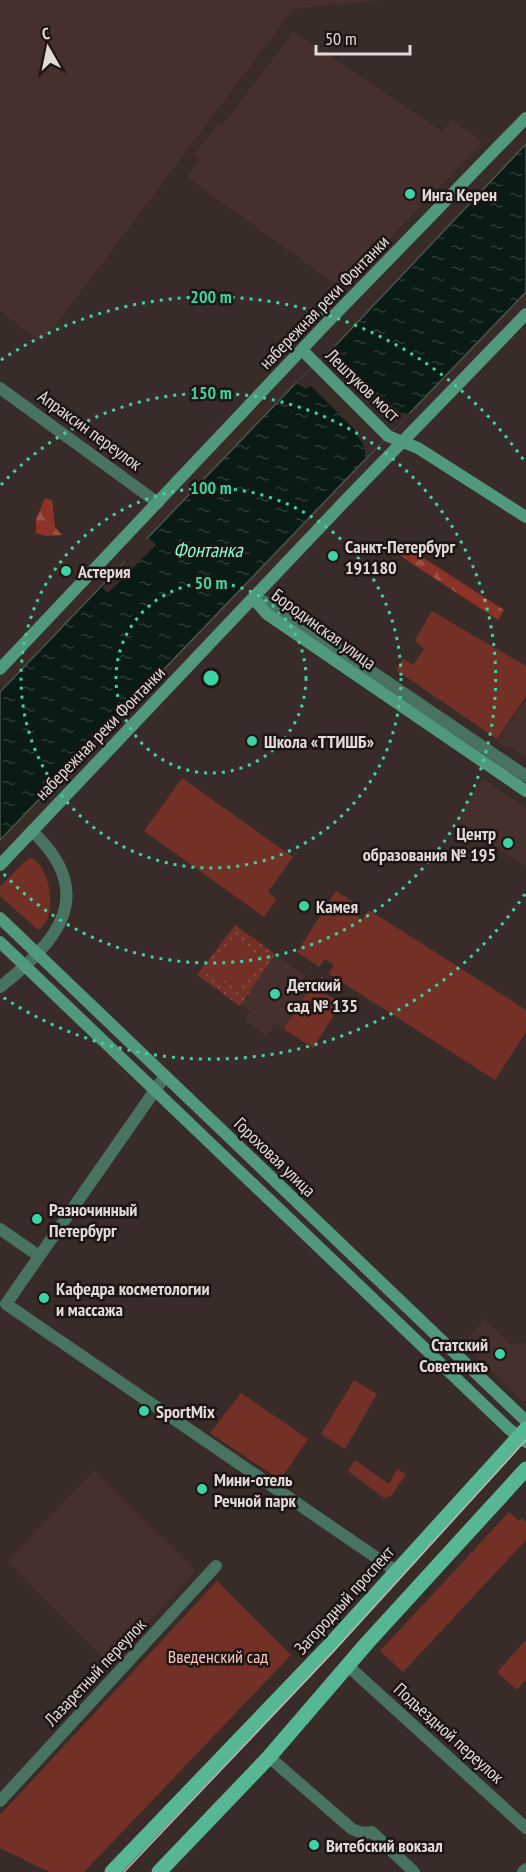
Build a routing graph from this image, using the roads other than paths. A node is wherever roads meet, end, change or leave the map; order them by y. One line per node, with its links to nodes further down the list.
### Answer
1 (526, 118): 3 (main road, набережная реки Фонтанки)
2 (526, 314): 5 (main road, набережная реки Фонтанки)
3 (302, 350): 5 (main road, Лештуков мост); 6 (main road, набережная реки Фонтанки)
4 (0, 388): 6 (street, Апраксин переулок)
5 (402, 442): 7 (main road, Лештуков мост); 8 (main road, набережная реки Фонтанки)
6 (158, 502): 9 (main road, набережная реки Фонтанки)
7 (526, 517)
8 (253, 598): 10 (street, Бородинская улица); 11 (main road, Бородинская улица); 12 (main road, набережная реки Фонтанки)
9 (0, 669)
10 (526, 776)
11 (526, 791)
12 (32, 831): 13 (main road, набережная реки Фонтанки); 16 (street)
13 (0, 864)
14 (0, 918): 16 (main road, Гороховая улица)
15 (0, 942): 17 (main road, Гороховая улица)
16 (36, 953): 17 (street); 19 (main road, Гороховая улица)
17 (24, 966): 18 (street); 20 (main road, Гороховая улица)
18 (0, 987)
19 (165, 1076): 20 (street); 23 (main road, Гороховая улица)
20 (155, 1090): 22 (street); 24 (main road, Гороховая улица)
21 (0, 1229): 22 (street)
22 (39, 1256): 27 (street)
23 (526, 1421)
24 (523, 1436): 27 (main road, Загородный проспект)
25 (526, 1469): 28 (main road)
26 (216, 1566): 30 (street, Лазаретный переулок)
27 (396, 1571): 33 (main road, Загородный проспект)
28 (347, 1665): 29 (main road); 31 (street, Подъездной переулок)
29 (269, 1757): 34 (main road); 35 (street)
30 (0, 1801)
31 (526, 1828)
32 (526, 1869): 36 (street)
33 (112, 1872)
34 (159, 1872)
35 (414, 1872)
36 (523, 1872)

